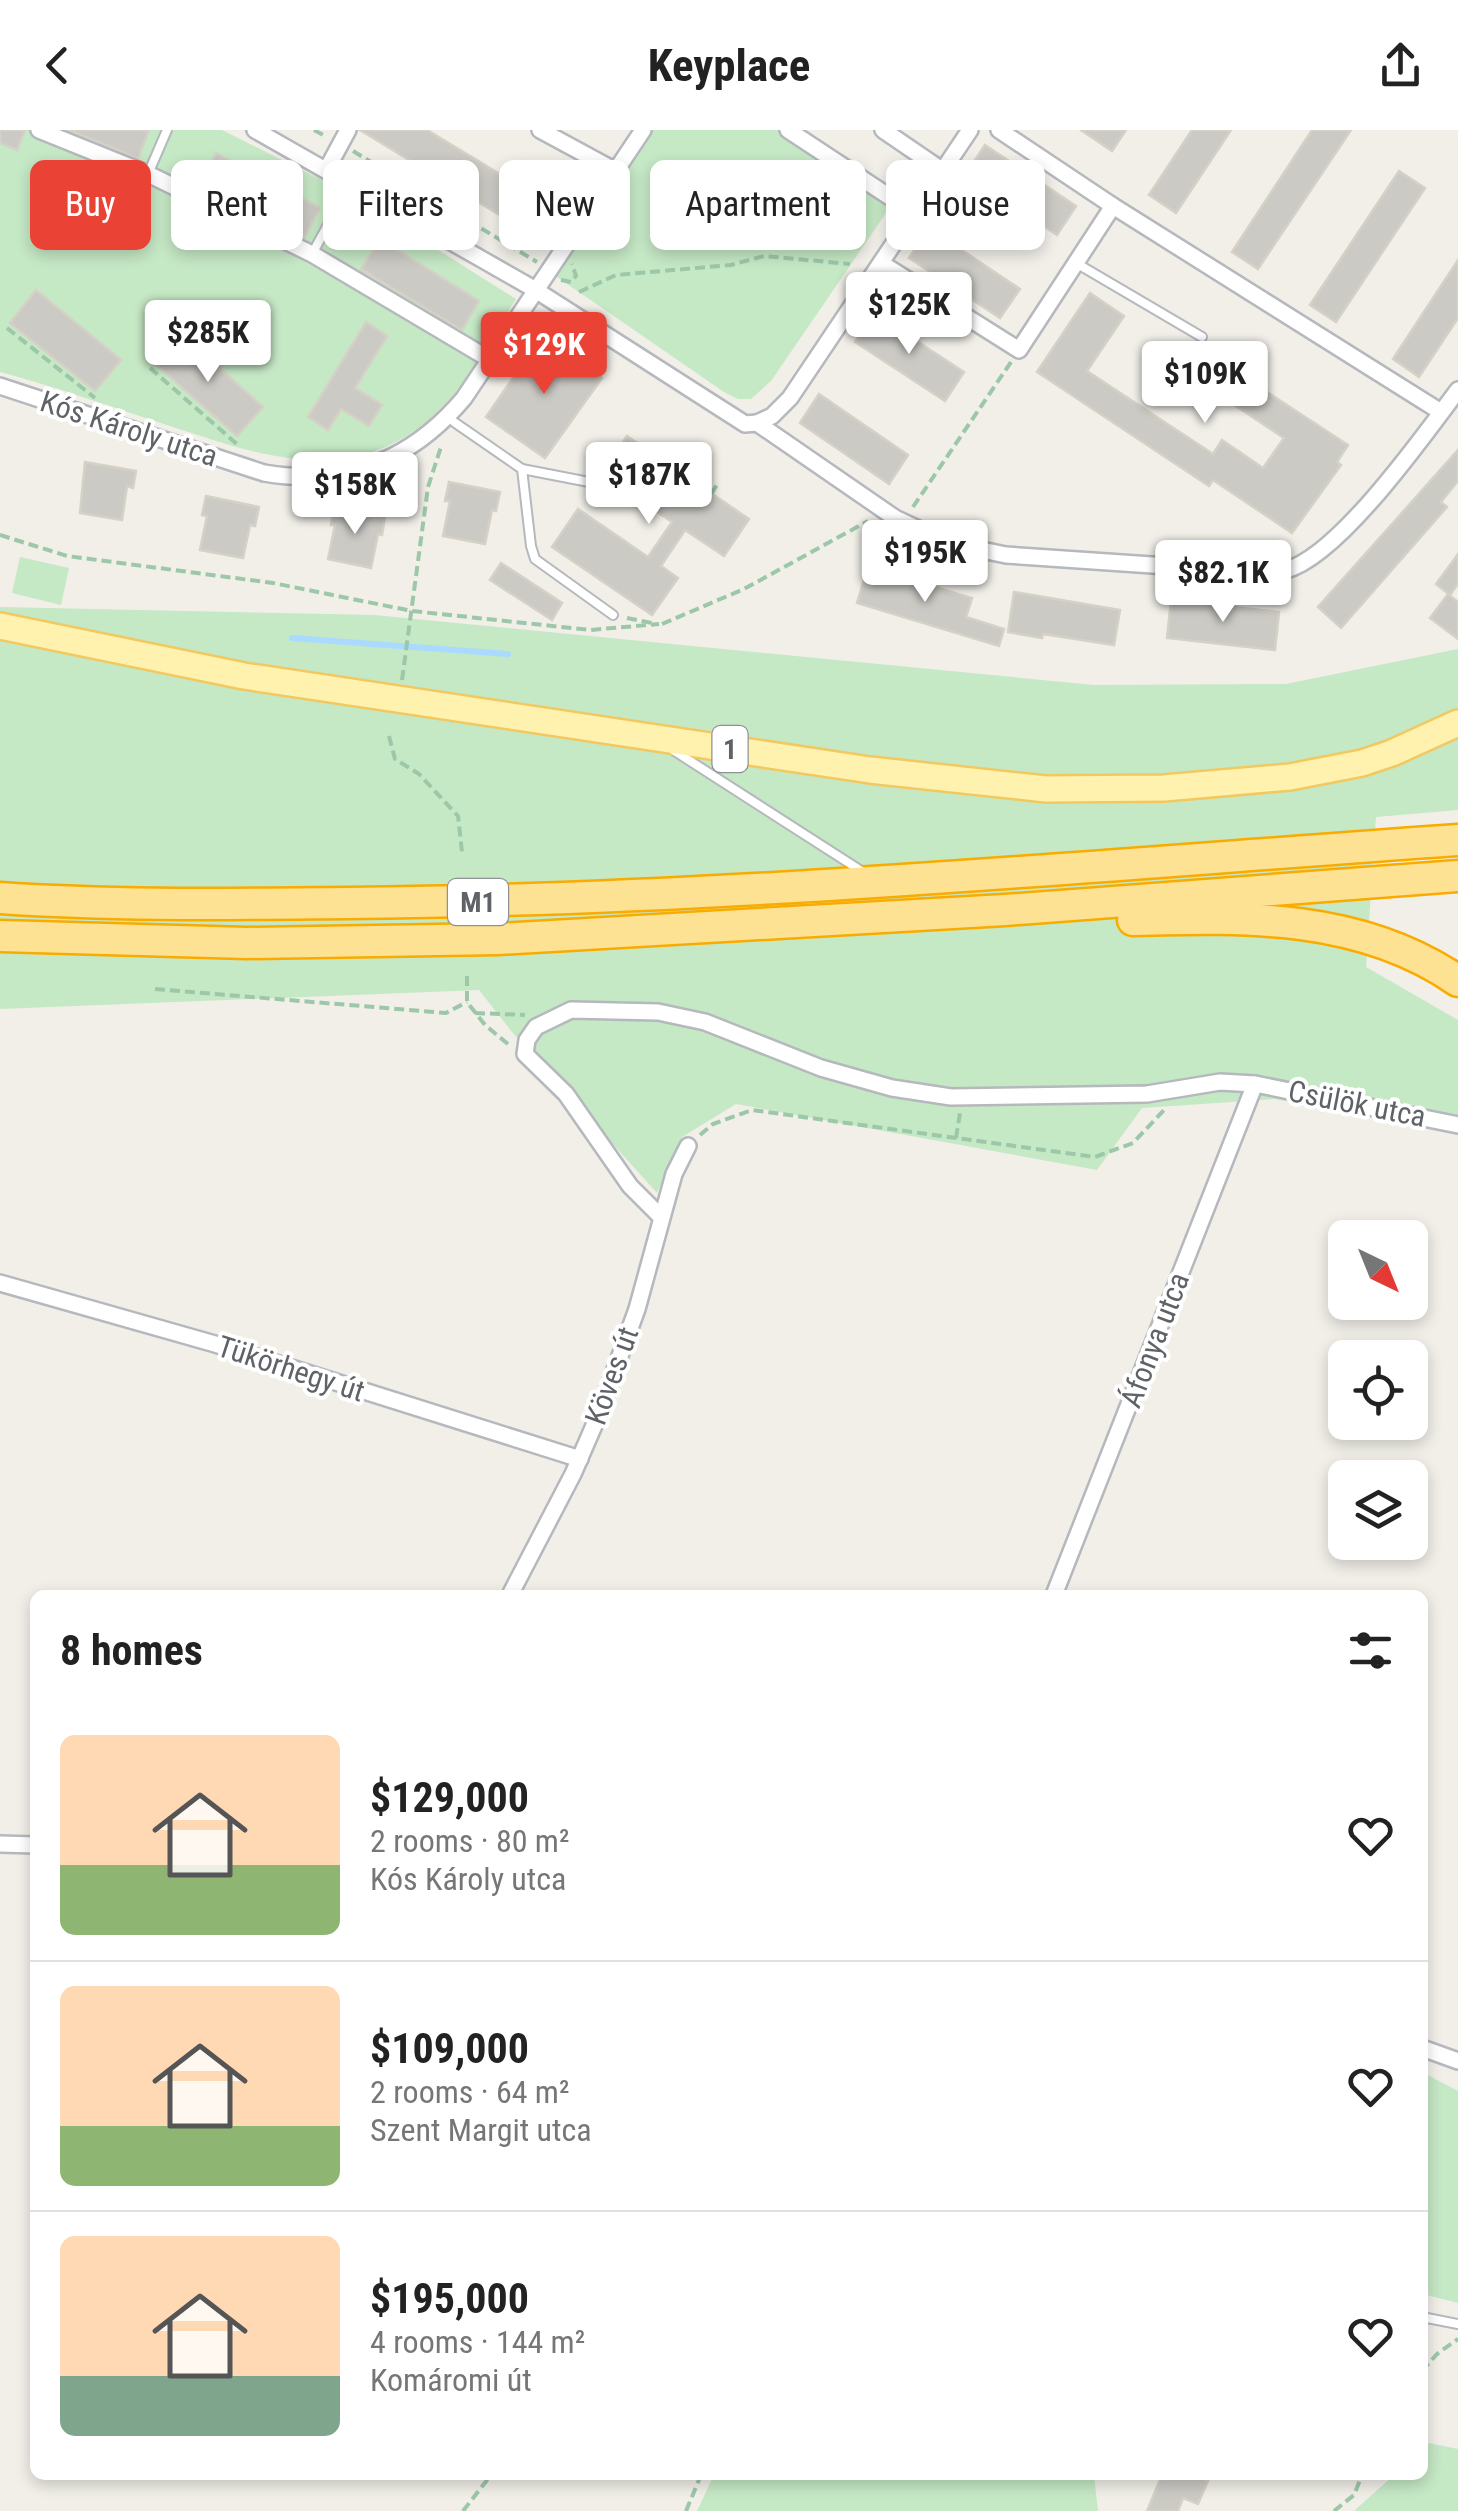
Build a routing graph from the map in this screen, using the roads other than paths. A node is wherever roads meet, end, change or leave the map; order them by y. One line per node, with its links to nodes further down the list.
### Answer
1 (39, 130): 11 (street)
2 (167, 130): 18 (lane)
3 (256, 130): 17 (street)
4 (540, 130): 13 (street)
5 (642, 130): 14 (street, Kós Károly utca)
6 (788, 130): 20 (street)
7 (882, 130): 15 (street)
8 (970, 130): 16 (street)
9 (999, 130): 21 (street)
10 (344, 137): 12 (street)
11 (113, 160)
12 (331, 160)
13 (596, 160)
14 (621, 160)
15 (928, 160)
16 (950, 160)
17 (323, 166)
18 (151, 167)
19 (151, 175): 26 (street)
20 (886, 195)
21 (1113, 206): 28 (street); 34 (street)
22 (323, 234): 26 (lane)
23 (466, 250): 29 (street)
24 (560, 250): 29 (street, Kós Károly utca)
25 (890, 250): 27 (street)
26 (312, 254): 31 (street)
27 (881, 263): 28 (street); 36 (street)
28 (1076, 263): 30 (lane)
29 (534, 290): 31 (street, Kós Károly utca); 36 (street)
30 (1202, 337)
31 (489, 359): 32 (street, Kós Károly utca)
32 (0, 386)
33 (1458, 390): 34 (street)
34 (1441, 412): 36 (street)
35 (454, 422): 37 (lane)
36 (758, 423)
37 (522, 469): 38 (lane); 39 (lane)
38 (588, 482)
39 (614, 615)
40 (0, 626): 42 (main road, 1)
41 (1458, 722): 42 (main road, 1)
42 (651, 737): 45 (lane)
43 (1458, 840): 45 (highway, M1)
44 (1458, 876): 47 (highway, M1)
45 (875, 880): 46 (highway, M1)
46 (0, 898)
47 (1006, 910): 48 (highway, M1); 49 (highway)
48 (0, 936)
49 (1458, 981)
50 (1255, 1084): 51 (street, Csülök utca); 53 (street, Csülök utca); 57 (street, Áfonya utca)
51 (1458, 1125)
52 (688, 1146): 53 (street, Köves út)
53 (660, 1216): 55 (street, Köves út)
54 (0, 1283): 55 (street, Tükörhegy út)
55 (580, 1459): 56 (street, Köves út)
56 (513, 1590)
57 (1056, 1590)
58 (0, 1844): 59 (street)
59 (30, 1846)
60 (1428, 2050): 61 (street)
61 (1458, 2061)
62 (1428, 2318): 63 (lane)
63 (1458, 2324)

